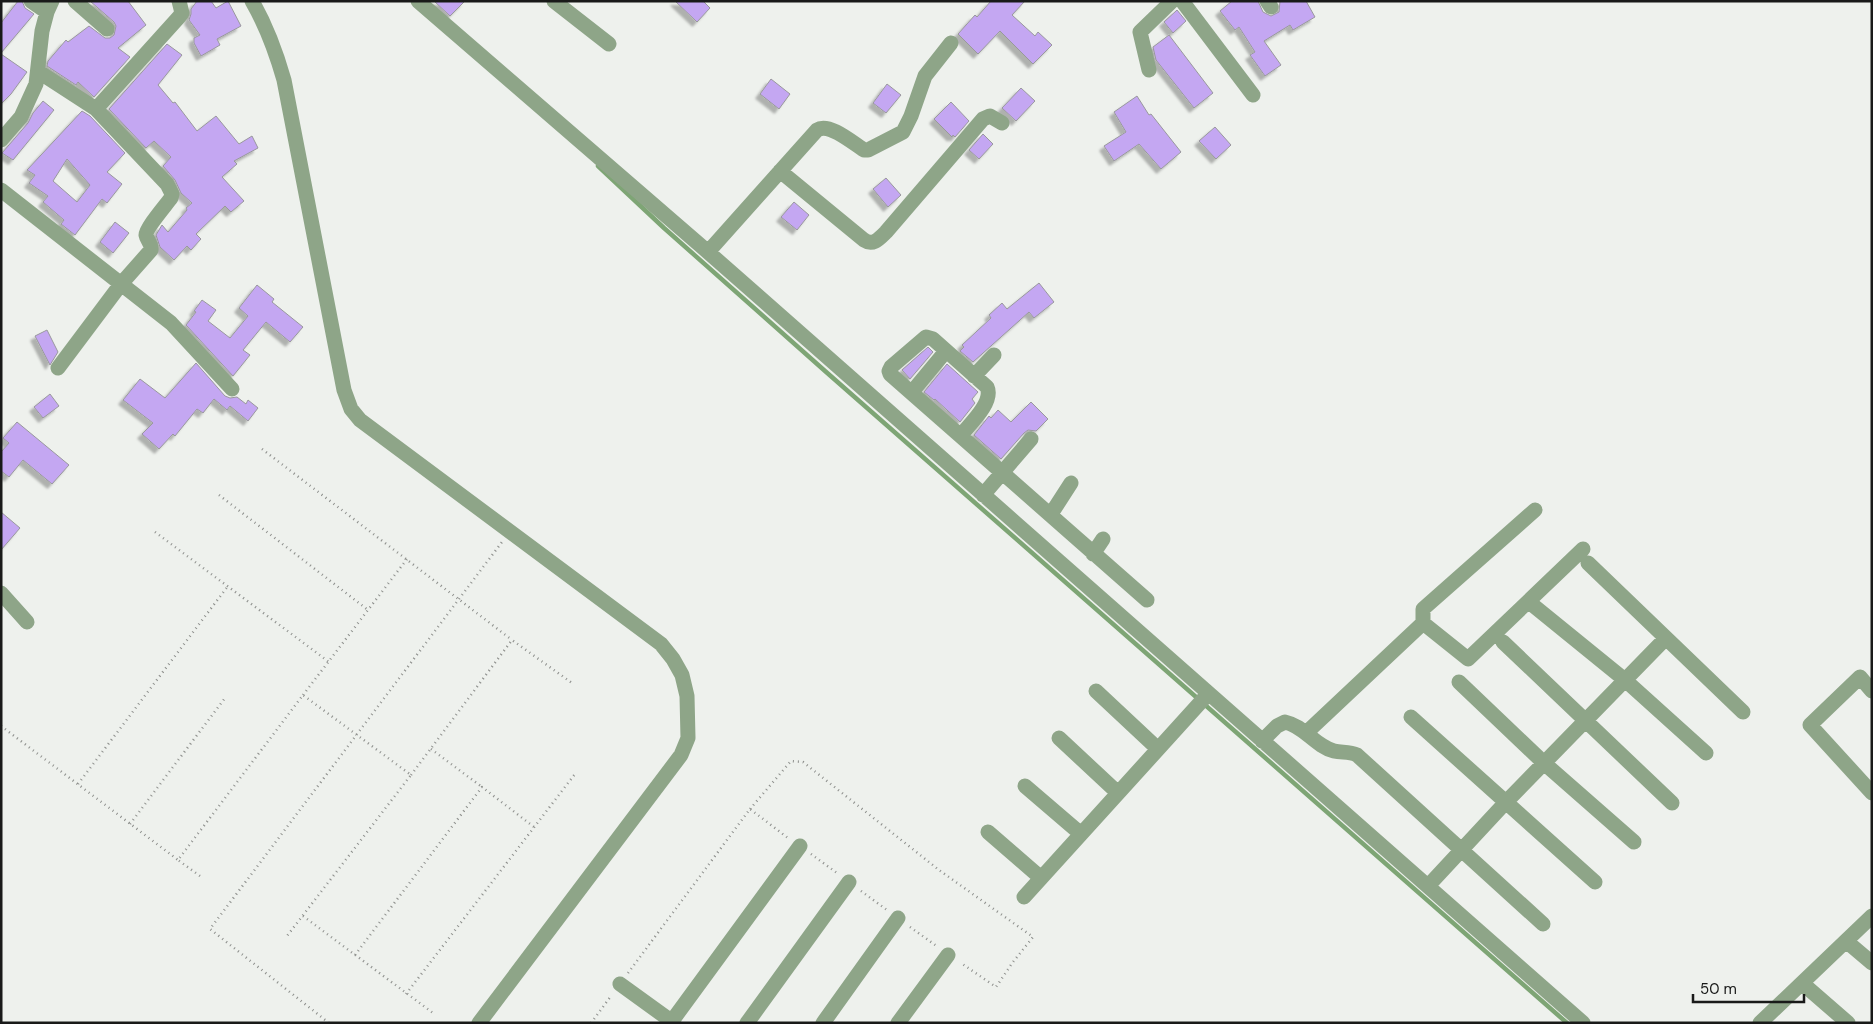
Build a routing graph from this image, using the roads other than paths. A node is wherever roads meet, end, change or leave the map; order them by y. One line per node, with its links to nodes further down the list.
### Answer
1 (31, 1): 9 (street)
2 (75, 1): 10 (street)
3 (179, 1): 16 (street)
4 (252, 1): 83 (street)
5 (554, 1): 12 (street)
6 (1172, 1): 13 (street)
7 (1182, 1): 15 (street)
8 (419, 2): 21 (street)
9 (49, 7): 14 (street)
10 (107, 29)
11 (951, 43): 19 (street)
12 (609, 44)
13 (1149, 70)
14 (39, 72): 16 (street); 18 (street)
15 (1253, 95)
16 (96, 109): 22 (street)
17 (1002, 123): 19 (street)
18 (1, 140)
19 (780, 171): 21 (street)
20 (1, 190): 22 (street)
21 (708, 252): 33 (street)
22 (121, 284): 25 (street); 27 (street)
23 (946, 351): 26 (street); 28 (street); 28 (street)
24 (994, 355): 26 (street)
25 (58, 368)
26 (974, 376): 29 (street)
27 (232, 389)
28 (912, 392): 29 (street)
29 (961, 435): 31 (street)
30 (1031, 439): 31 (street)
31 (1003, 473): 33 (street); 35 (street)
32 (1071, 484): 35 (street)
33 (984, 495): 49 (street)
34 (1535, 510): 42 (street)
35 (1051, 514): 37 (street)
36 (1102, 538): 37 (street)
37 (1094, 554): 39 (street)
38 (1, 593): 41 (street)
39 (1146, 600)
40 (1529, 602): 42 (street); 43 (street); 45 (street)
41 (27, 622)
42 (1423, 623): 53 (street)
43 (1666, 638): 45 (street); 50 (street)
44 (1503, 642): 52 (street)
45 (1625, 680): 52 (street); 57 (street)
46 (1459, 682): 58 (street)
47 (1096, 691): 56 (street)
48 (1872, 691): 61 (street)
49 (1204, 699): 55 (street); 56 (street)
50 (1743, 712)
51 (1411, 717): 62 (street)
52 (1585, 721): 58 (street); 63 (street)
53 (1306, 733): 55 (street); 68 (street)
54 (1059, 738): 60 (street)
55 (1262, 741): 72 (street)
56 (1158, 749): 60 (street)
57 (1706, 753)
58 (1544, 763): 62 (street); 66 (street)
59 (1025, 786): 65 (street)
60 (1118, 794): 65 (street)
61 (1872, 794)
62 (1506, 802): 68 (street); 71 (street)
63 (1672, 803)
64 (988, 832): 69 (street)
65 (1081, 834): 69 (street)
66 (1634, 842)
67 (800, 846): 82 (street)
68 (1461, 850): 72 (street); 76 (street)
69 (1041, 878): 73 (street)
70 (849, 882): 84 (street)
71 (1595, 882)
72 (1428, 886): 87 (street)
73 (1024, 897)
74 (1872, 916): 77 (street)
75 (898, 918): 85 (street)
76 (1543, 924)
77 (1846, 941): 79 (street); 80 (street)
78 (948, 954): 86 (street)
79 (1872, 963)
80 (1802, 982): 88 (street); 89 (street)
81 (620, 984): 82 (street)
82 (673, 1022)
83 (479, 1023)
84 (747, 1023)
85 (823, 1023)
86 (898, 1023)
87 (1583, 1023)
88 (1760, 1023)
89 (1848, 1023)

